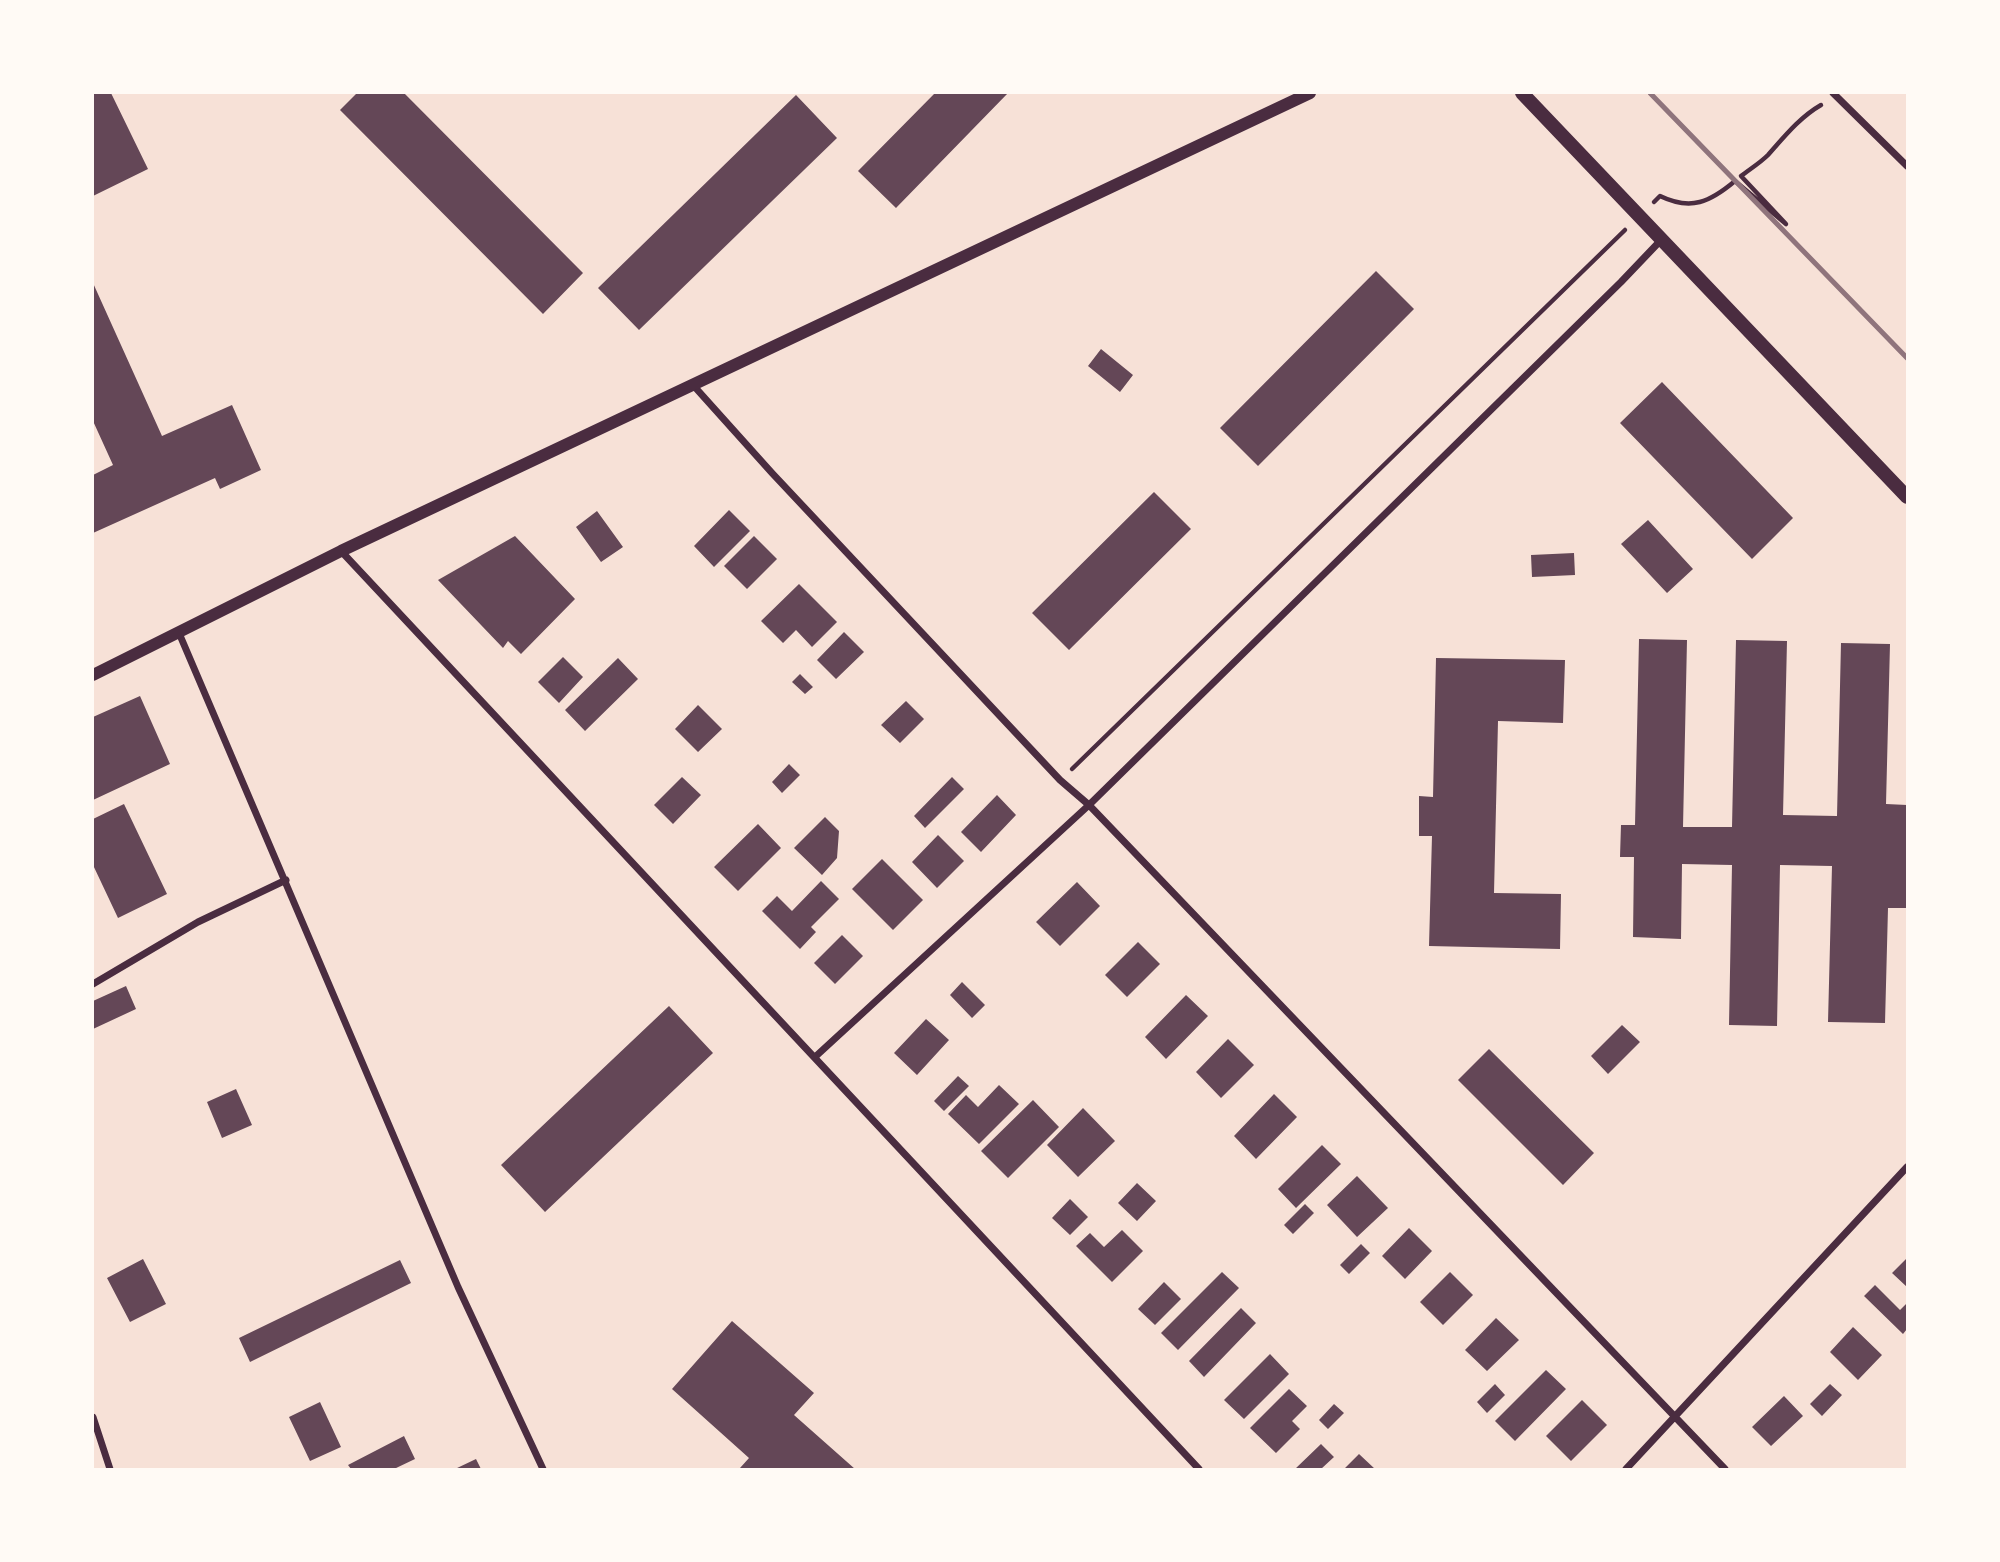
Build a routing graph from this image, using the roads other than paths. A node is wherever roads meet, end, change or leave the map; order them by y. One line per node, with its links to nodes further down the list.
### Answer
1 (1310, 93): 6 (street)
2 (1522, 93): 5 (main road)
3 (1835, 95): 4 (street)
4 (1907, 166)
5 (1662, 238): 7 (main road); 11 (street)
6 (694, 385): 8 (street); 11 (street)
7 (1907, 498)
8 (341, 551): 9 (street); 14 (street)
9 (179, 633): 10 (street); 12 (street)
10 (93, 675)
11 (1089, 804): 14 (street); 16 (street)
12 (286, 880): 13 (street); 19 (street)
13 (93, 984)
14 (816, 1057): 20 (street)
15 (1907, 1167): 16 (street)
16 (1675, 1415): 21 (street); 22 (street)
17 (93, 1417): 18 (street)
18 (110, 1469)
19 (543, 1469)
20 (1199, 1469)
21 (1626, 1469)
22 (1725, 1469)

